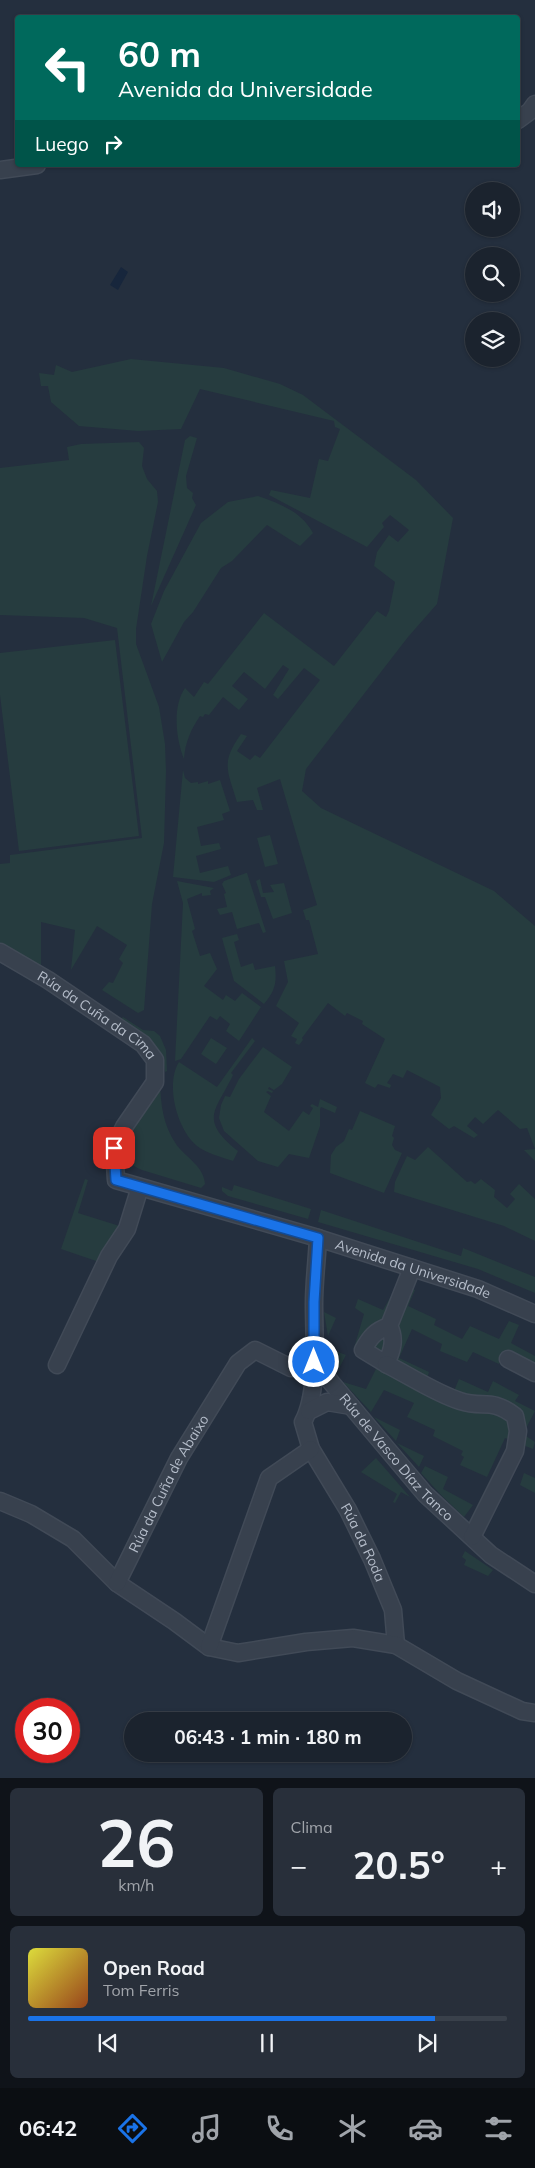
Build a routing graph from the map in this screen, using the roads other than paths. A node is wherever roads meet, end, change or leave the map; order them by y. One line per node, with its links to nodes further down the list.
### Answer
1 (535, 104): 2 (street)
2 (520, 118)
3 (22, 167): 4 (street)
4 (0, 170)
5 (0, 952): 6 (street, Rúa da Cuña da Cima)
6 (116, 1180): 7 (street, Avenida da Universidade)
7 (140, 1187): 8 (street, Avenida da Universidade); 15 (street)
8 (318, 1238): 9 (street, Avenida da Universidade); 13 (street)
9 (412, 1268): 10 (street, Avenida da Universidade); 11 (street)
10 (535, 1314)
11 (389, 1326): 14 (street); 14 (street)
12 (508, 1359): 16 (street)
13 (314, 1362): 17 (street, Rúa de Vasco Díaz Tanco); 18 (street, Rúa da Roda); 22 (street, Rúa da Cuña de Abaixo)
14 (386, 1364): 21 (street)
15 (57, 1365)
16 (535, 1373)
17 (351, 1406): 18 (street); 21 (street, Rúa de Vasco Díaz Tanco)
18 (309, 1411): 19 (street, Rúa da Roda)
19 (311, 1449): 24 (street, Rúa da Roda); 25 (street)
20 (0, 1501): 22 (street)
21 (472, 1538): 23 (street, Rúa de Vasco Díaz Tanco)
22 (117, 1583): 25 (street)
23 (535, 1584)
24 (396, 1645): 25 (street); 26 (street)
25 (209, 1647)
26 (535, 1712)

